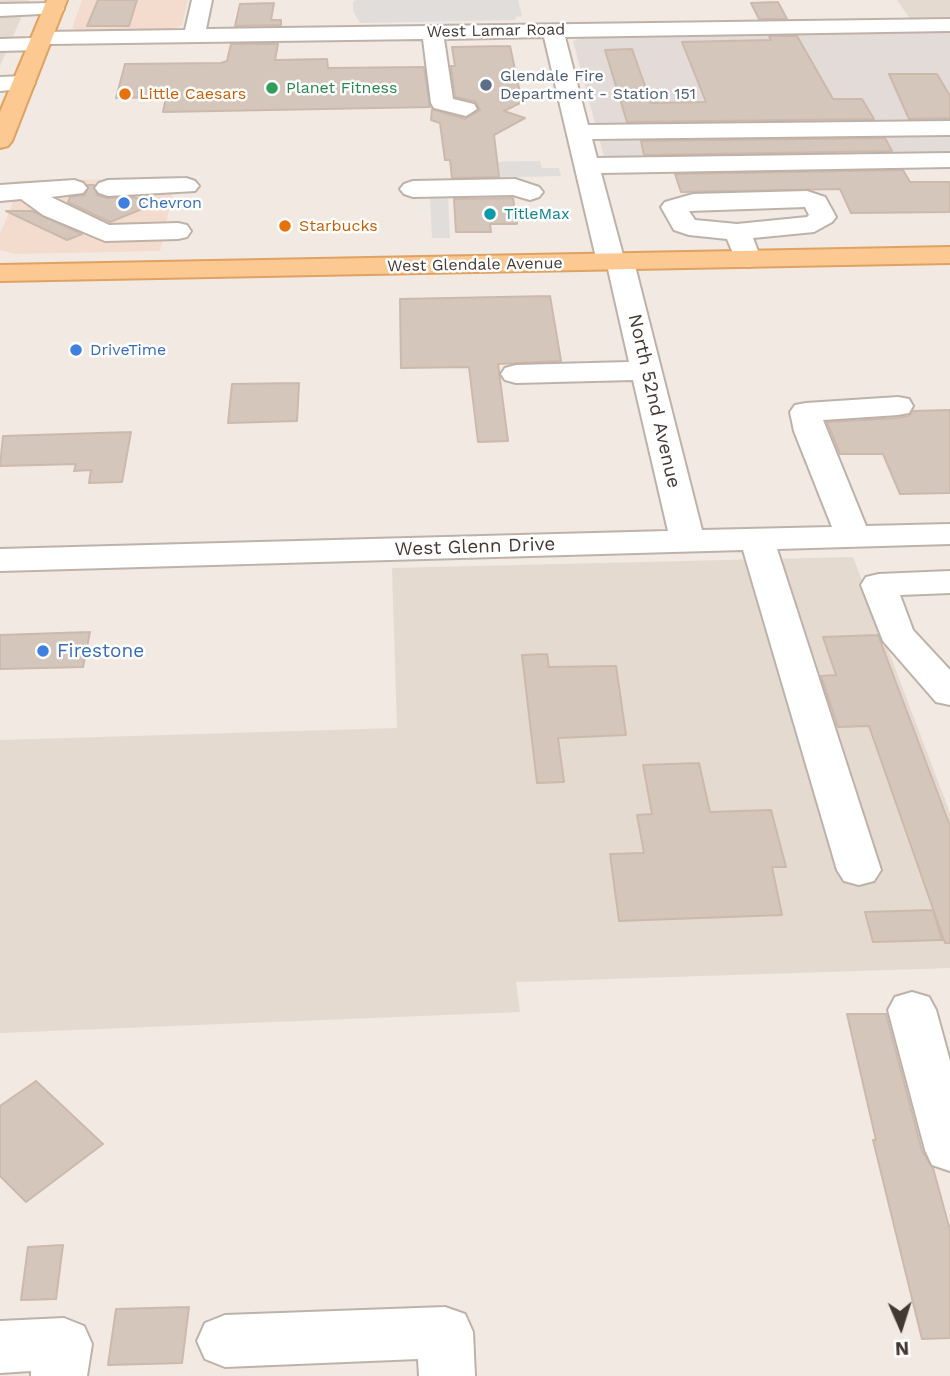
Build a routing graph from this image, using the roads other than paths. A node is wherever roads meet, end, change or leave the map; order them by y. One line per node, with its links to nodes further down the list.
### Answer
1 (202, 0): 10 (street)
2 (55, 4): 4 (street); 11 (main road)
3 (725, 9): 6 (street)
4 (0, 10)
5 (950, 25): 6 (street, West Lamar Road)
6 (737, 28): 7 (street, West Lamar Road)
7 (553, 30): 8 (street, West Lamar Road); 19 (street, North 52nd Avenue)
8 (433, 32): 9 (street, West Lamar Road); 16 (street)
9 (384, 33): 10 (street, West Lamar Road); 13 (street)
10 (194, 36): 11 (street, West Lamar Road)
11 (41, 41): 12 (street, West Lamar Road); 15 (main road)
12 (0, 45)
13 (97, 59)
14 (0, 83): 15 (street)
15 (24, 83): 18 (main road)
16 (470, 103)
17 (950, 128): 19 (street)
18 (2, 131)
19 (579, 132): 21 (street, North 52nd Avenue)
20 (950, 160): 21 (street)
21 (587, 166): 33 (street, North 52nd Avenue)
22 (186, 186): 24 (street)
23 (74, 188): 26 (street)
24 (108, 188)
25 (413, 189): 27 (street)
26 (29, 192): 28 (street); 29 (street)
27 (530, 192)
28 (0, 193)
29 (178, 231)
30 (737, 232): 32 (street)
31 (950, 256): 32 (main road, West Glendale Avenue)
32 (748, 259): 33 (main road, West Glendale Avenue)
33 (615, 262): 34 (main road, West Glendale Avenue); 35 (street, North 52nd Avenue)
34 (0, 273)
35 (647, 371): 36 (street); 41 (street, North 52nd Avenue)
36 (516, 373)
37 (898, 406): 39 (street)
38 (950, 534): 39 (street, West Glenn Drive)
39 (857, 536): 40 (street, West Glenn Drive); 44 (street)
40 (757, 539): 41 (street, West Glenn Drive); 46 (street)
41 (687, 541): 42 (street, West Glenn Drive)
42 (0, 559)
43 (950, 582): 44 (street)
44 (879, 585): 45 (street)
45 (950, 693)
46 (859, 870)
47 (912, 1010): 48 (street)
48 (950, 1150)
49 (225, 1341): 52 (street)
50 (0, 1347): 51 (street)
51 (59, 1376)
52 (447, 1376)

